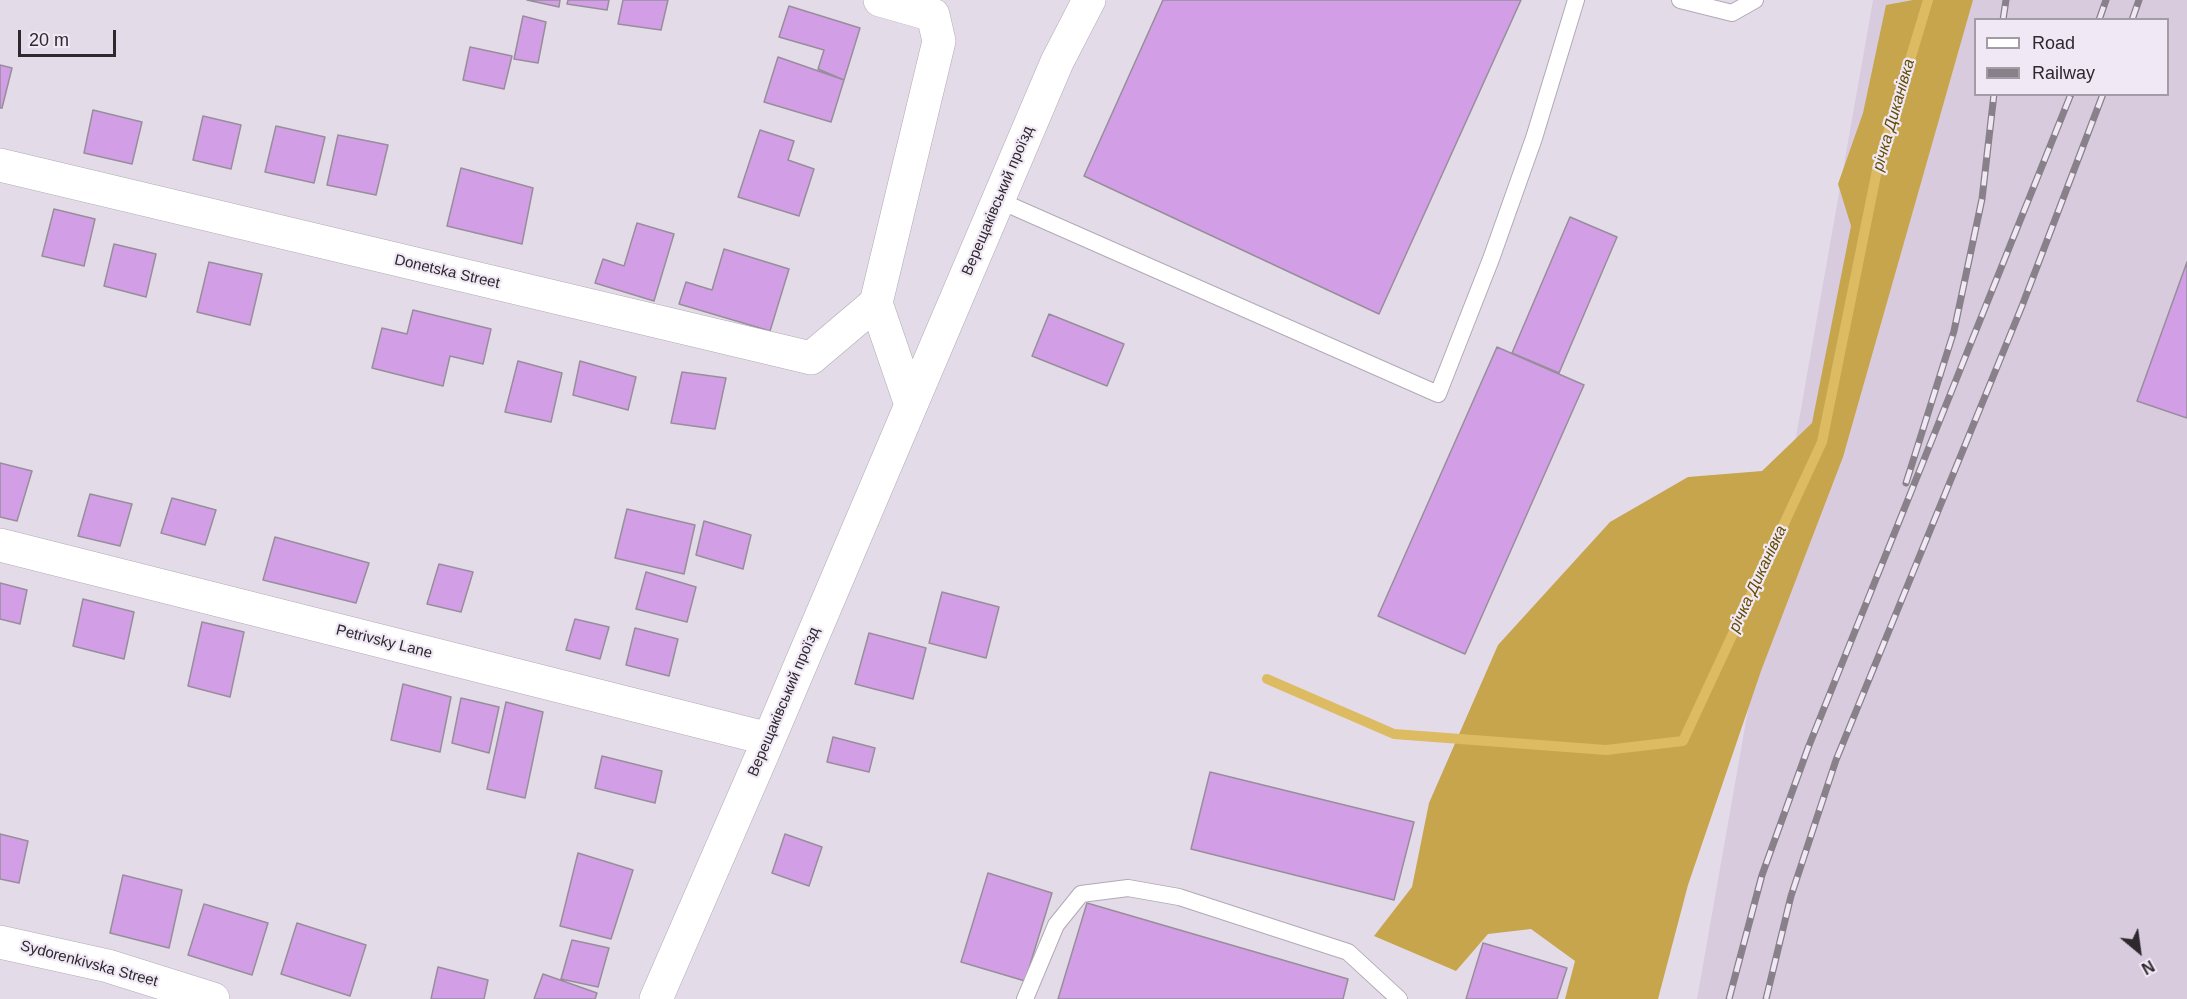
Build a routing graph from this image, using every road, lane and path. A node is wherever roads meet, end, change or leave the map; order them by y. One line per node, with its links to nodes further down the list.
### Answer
1 (880, 0): 8 (street)
2 (1089, 0): 7 (street, Верещаківський проїзд)
3 (1576, 0): 7 (lane)
4 (1680, 0): 5 (lane)
5 (1755, 0)
6 (0, 165): 8 (street, Donetska Street)
7 (998, 200): 9 (street, Верещаківський проїзд)
8 (876, 303): 9 (street)
9 (911, 405): 11 (street, Верещаківський проїзд)
10 (0, 545): 11 (street, Petrivsky Lane)
11 (769, 739): 14 (street, Верещаківський проїзд)
12 (0, 942): 13 (street, Sydorenkivska Street)
13 (213, 999)
14 (656, 999)
15 (1025, 999): 16 (lane)
16 (1400, 999)

